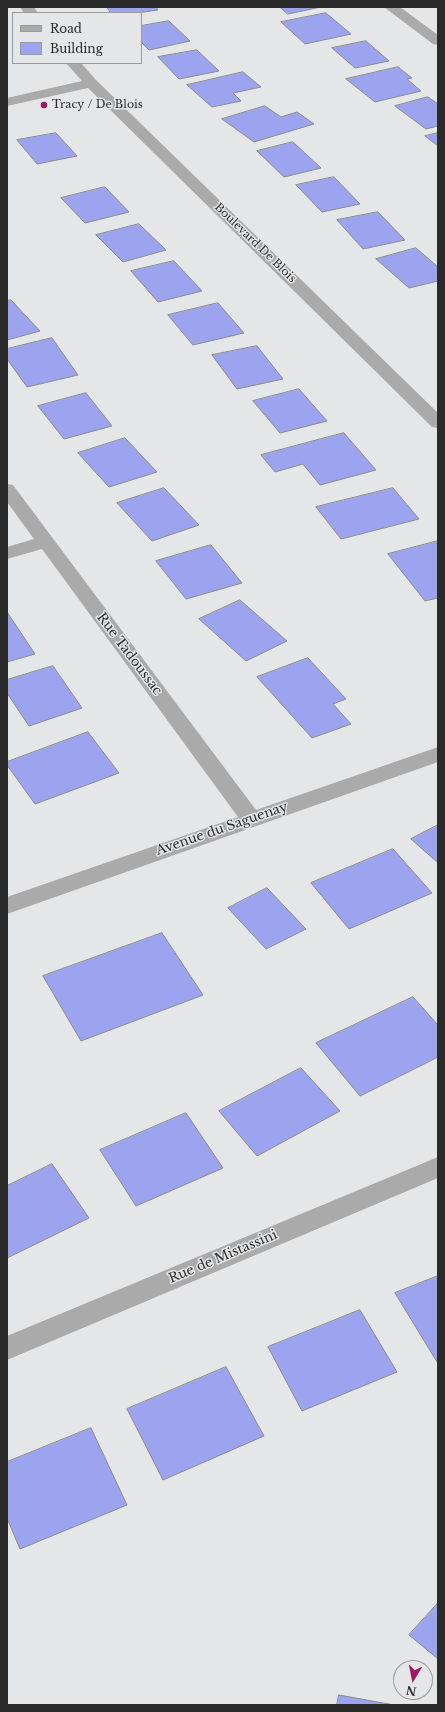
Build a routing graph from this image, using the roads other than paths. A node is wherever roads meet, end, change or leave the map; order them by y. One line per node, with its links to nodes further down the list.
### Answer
1 (391, 7): 2 (street)
2 (438, 41)
3 (75, 64): 4 (street, Boulevard De Blois)
4 (92, 83): 5 (street); 6 (street, Boulevard De Blois)
5 (7, 102)
6 (436, 417)
7 (7, 489): 8 (street, Rue Tadoussac)
8 (45, 542): 9 (street); 11 (street, Rue Tadoussac)
9 (7, 553)
10 (438, 754): 11 (street, Avenue du Saguenay)
11 (251, 819): 12 (street, Avenue du Saguenay)
12 (7, 906)
13 (438, 1167): 14 (street, Rue de Mistassini)
14 (7, 1348)

